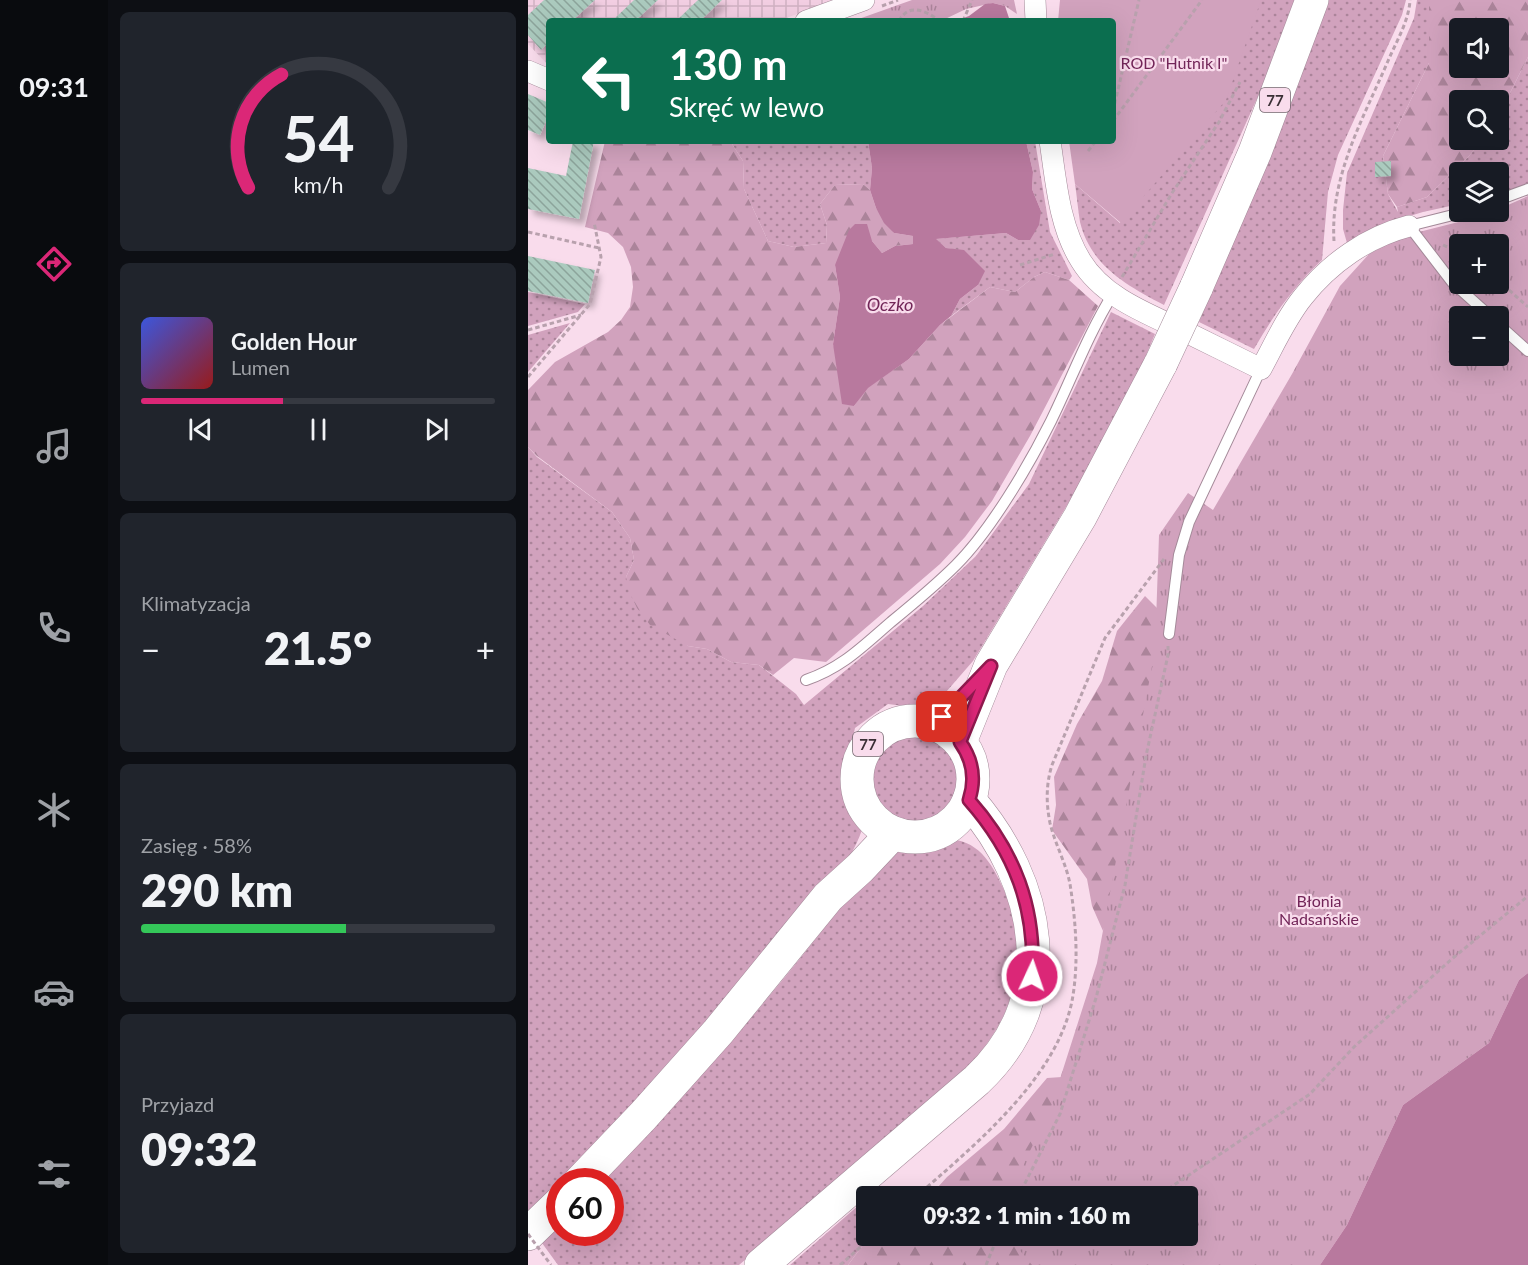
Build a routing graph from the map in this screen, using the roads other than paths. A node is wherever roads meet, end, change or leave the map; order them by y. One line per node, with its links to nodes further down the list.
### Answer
1 (864, 0): 4 (street)
2 (1035, 0): 5 (street)
3 (1312, 0): 20 (main road, 77, bridge)
4 (814, 18)
5 (1036, 18)
6 (528, 70): 7 (street)
7 (546, 79)
8 (1050, 144): 13 (street)
9 (1528, 189): 10 (lane)
10 (1509, 196)
11 (1449, 216): 12 (lane)
12 (1409, 226): 14 (lane); 17 (street)
13 (1113, 294): 17 (street); 19 (lane)
14 (1479, 306)
15 (1509, 334): 16 (lane)
16 (1528, 351)
17 (1261, 369): 18 (lane)
18 (1169, 634)
19 (806, 681)
20 (948, 733): 21 (main road); 22 (main road, 77)
21 (960, 812): 22 (main road); 26 (main road)
22 (881, 824): 23 (main road)
23 (593, 1168)
24 (546, 1217): 25 (main road)
25 (528, 1234)
26 (761, 1265)

